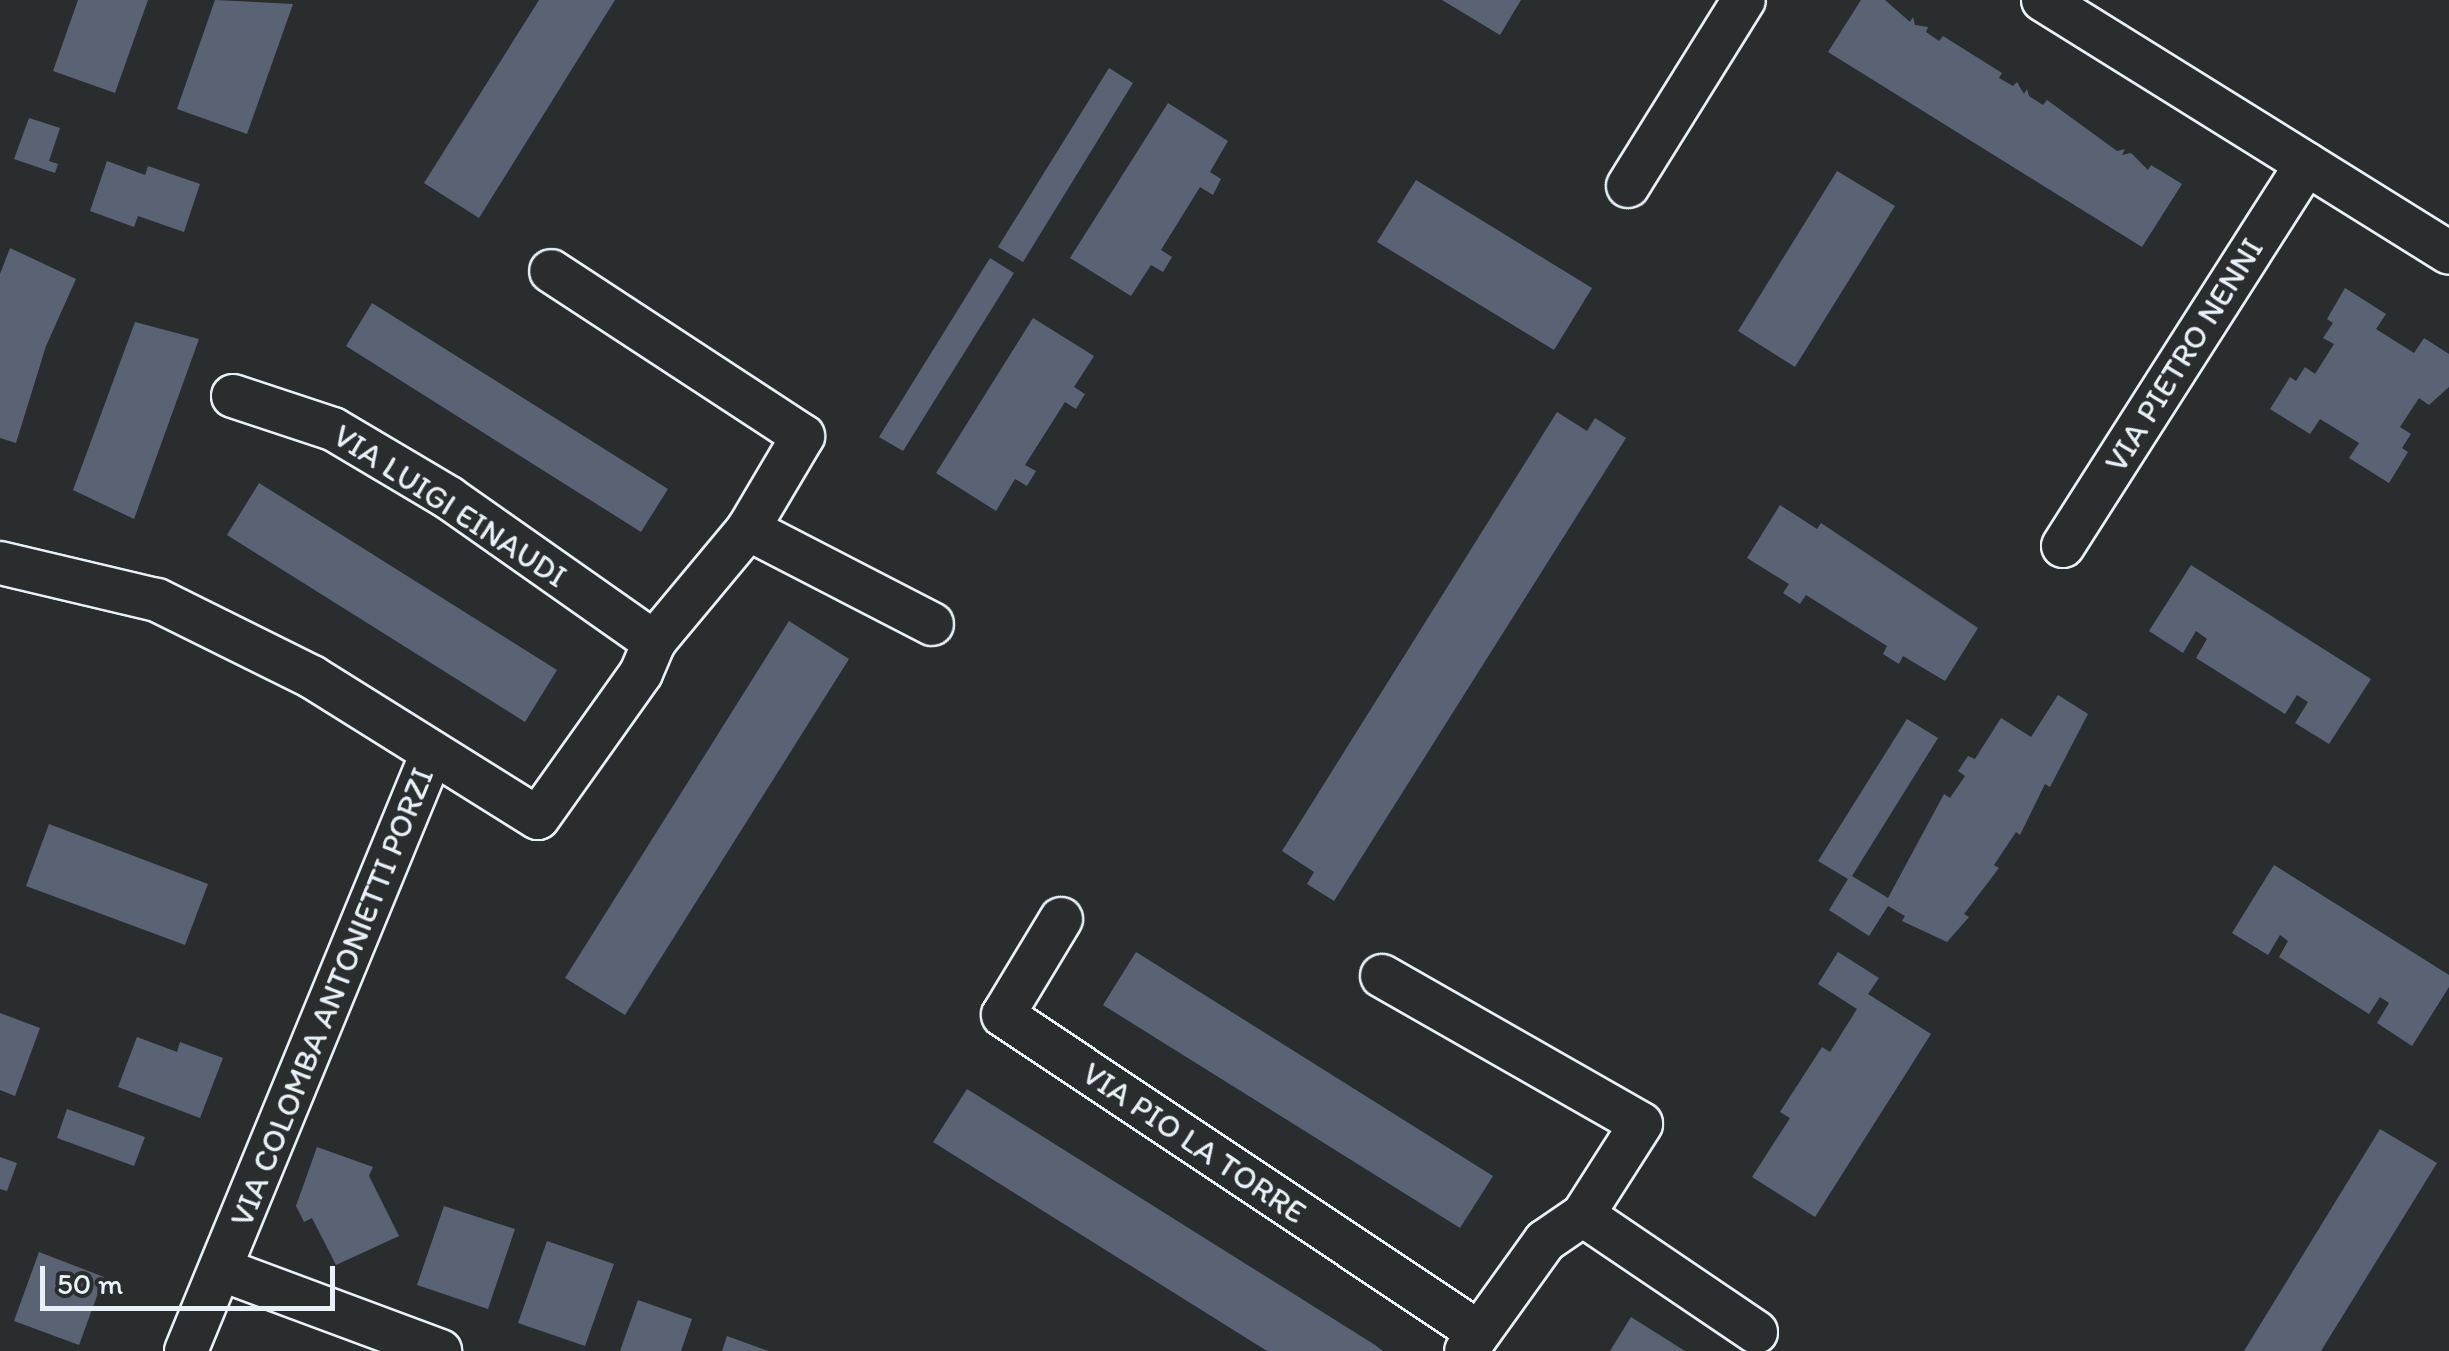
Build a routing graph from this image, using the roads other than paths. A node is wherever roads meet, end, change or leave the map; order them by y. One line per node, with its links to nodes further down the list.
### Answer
1 (1744, 0): 4 (street)
2 (2043, 0): 3 (street)
3 (2306, 164): 5 (street); 9 (street, VIA PIETRO NENNI)
4 (1628, 186)
5 (2449, 253)
6 (551, 271): 8 (street)
7 (233, 396): 12 (street, VIA LUIGI EINAUDI)
8 (748, 529): 11 (street); 12 (street)
9 (2063, 546)
10 (0, 564): 13 (street)
11 (932, 624)
12 (654, 642): 13 (street)
13 (432, 753): 17 (street, VIA COLOMBA ANTONIETTI PORZI)
14 (1062, 919): 19 (street, VIA PIO LA TORRE)
15 (1382, 976): 16 (street)
16 (1583, 1216): 18 (street); 19 (street)
17 (220, 1269): 20 (street, VIA COLOMBA ANTONIETTI PORZI); 21 (street)
18 (1756, 1332)
19 (1472, 1341)
20 (186, 1351)
21 (440, 1351)

